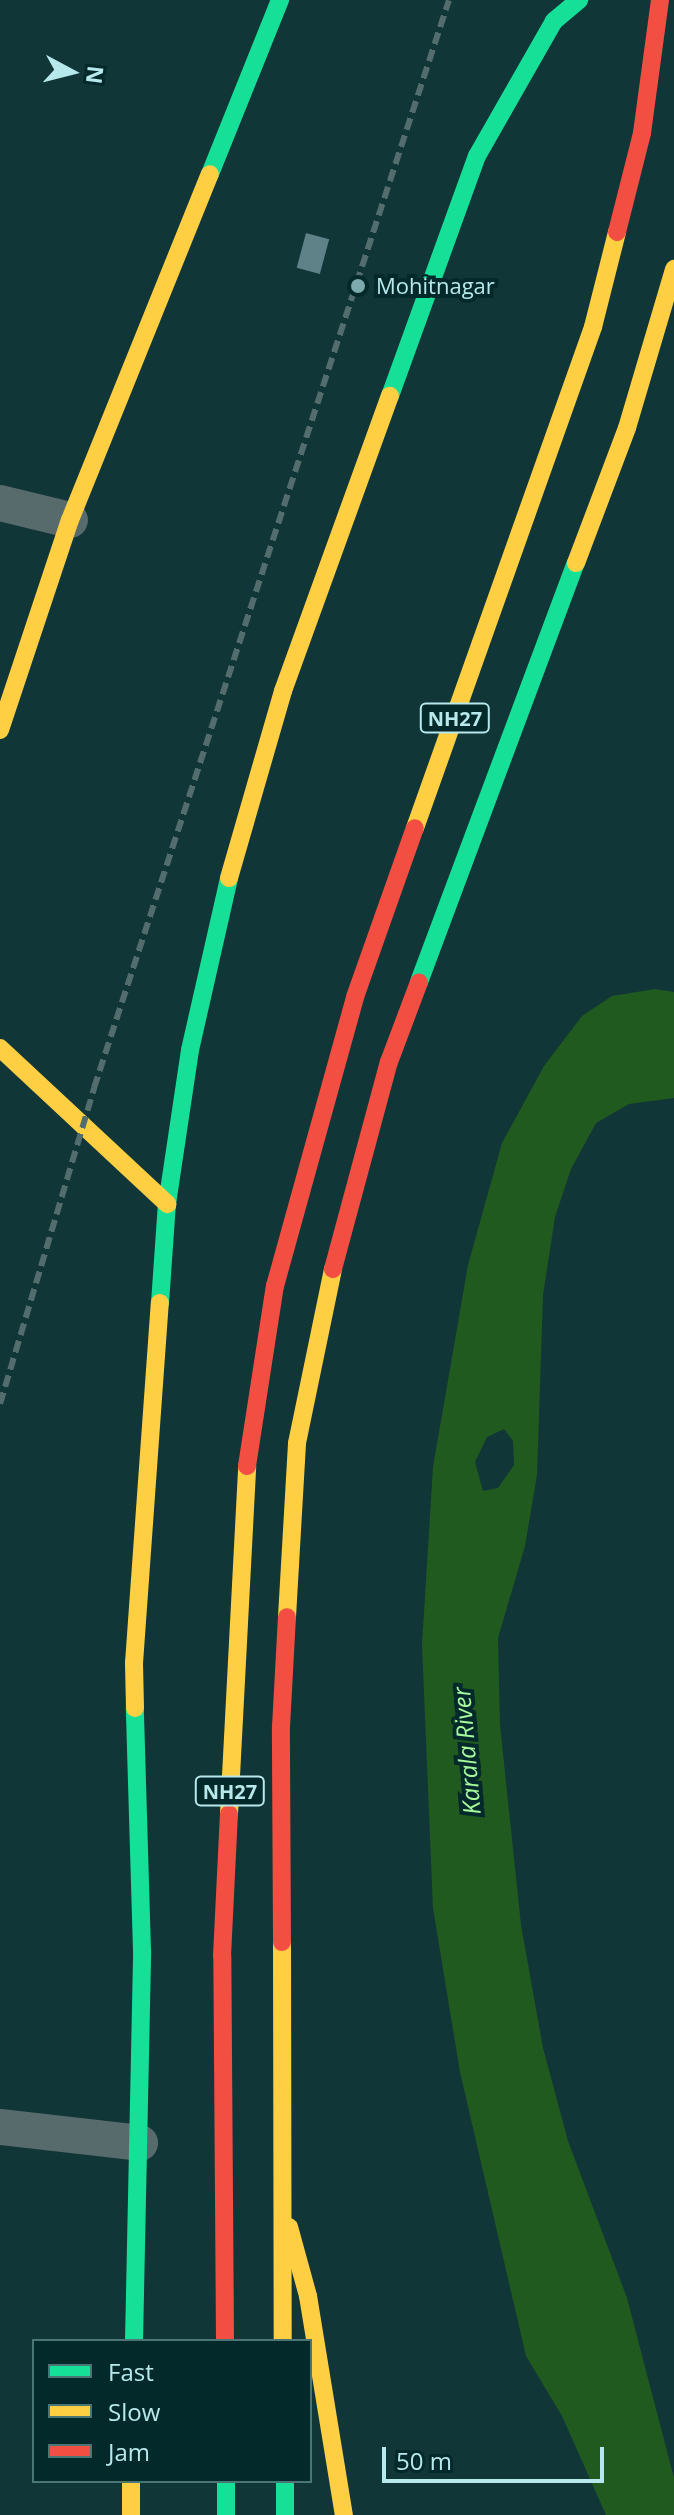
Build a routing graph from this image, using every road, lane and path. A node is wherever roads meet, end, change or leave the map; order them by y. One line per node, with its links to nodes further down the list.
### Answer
1 (280, 0): 6 (main road)
2 (660, 0): 14 (main road, NH27)
3 (563, 7): 9 (main road)
4 (674, 269): 12 (main road, NH27)
5 (0, 503): 6 (street)
6 (70, 520): 7 (main road)
7 (0, 730)
8 (1, 1055): 9 (main road)
9 (167, 1204): 11 (main road)
10 (0, 2127): 11 (street)
11 (140, 2143): 13 (main road)
12 (281, 2201): 15 (main road, NH27); 22 (main road)
13 (134, 2339)
14 (225, 2339)
15 (283, 2339)
16 (131, 2483): 19 (main road)
17 (226, 2483): 20 (main road)
18 (285, 2483): 21 (main road)
19 (131, 2515)
20 (226, 2515)
21 (285, 2515)
22 (344, 2515)

